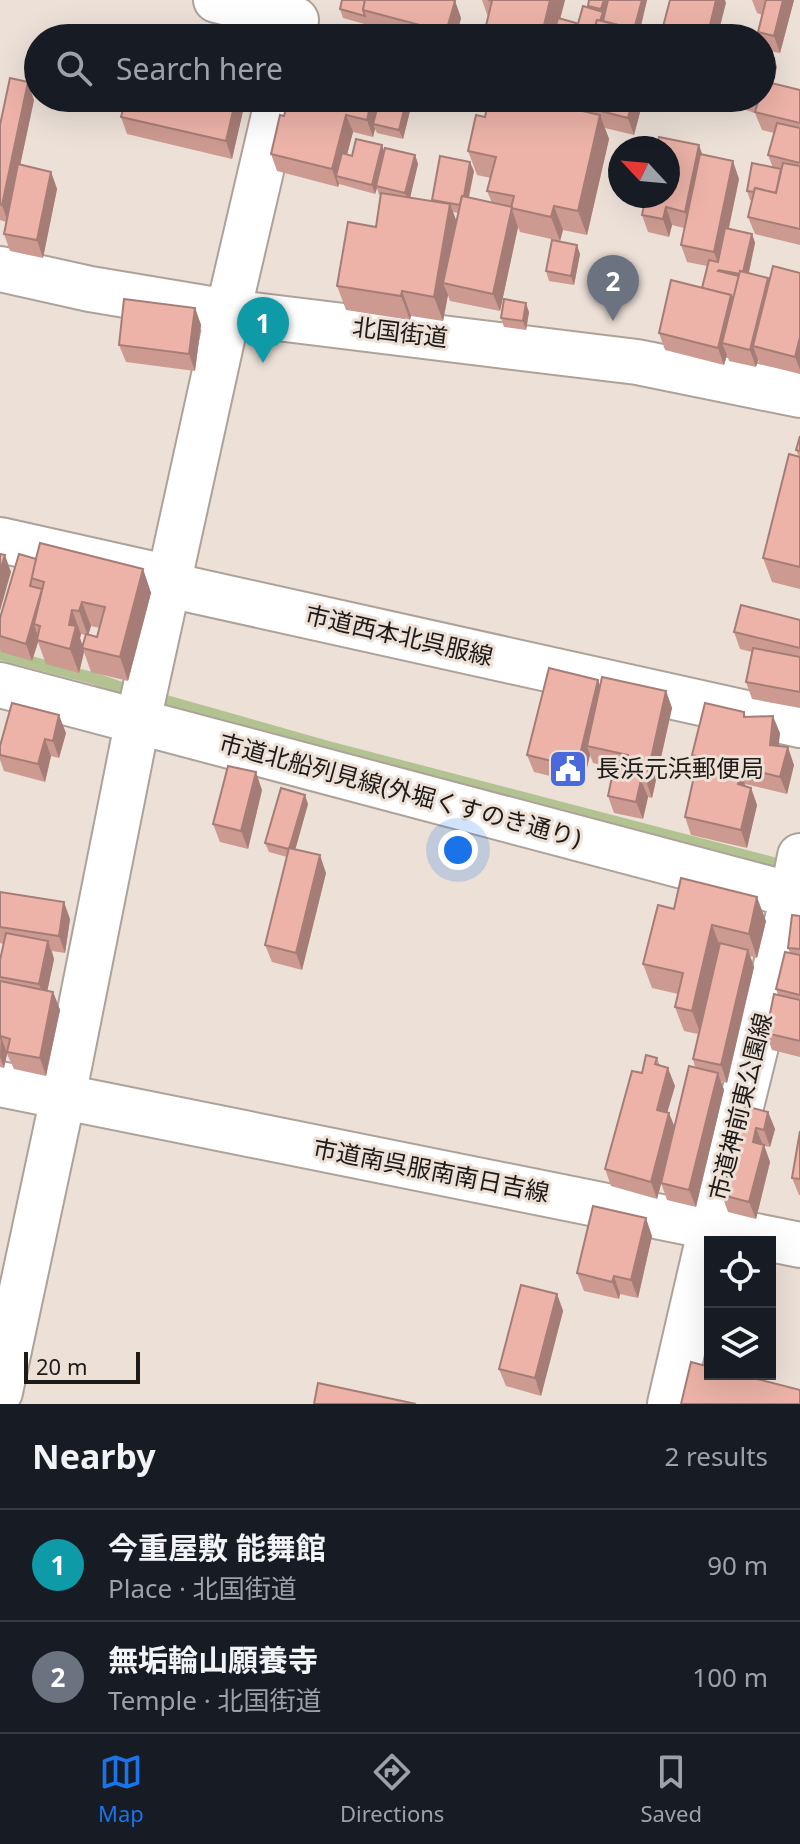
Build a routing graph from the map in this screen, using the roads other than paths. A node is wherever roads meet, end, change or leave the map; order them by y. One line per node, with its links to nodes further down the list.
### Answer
1 (216, 0): 2 (street)
2 (296, 19)
3 (275, 112): 5 (street)
4 (0, 269): 5 (street, 北国街道)
5 (228, 312): 6 (street, 北国街道); 8 (street)
6 (800, 395)
7 (0, 540): 8 (street, 市道西本北呉服線)
8 (170, 578): 10 (street); 11 (street, 市道西本北呉服線)
9 (0, 685): 10 (street, 市道北船列見線(外堀くすのき通り))
10 (139, 722): 12 (street, 市道北船列見線(外堀くすのき通り)); 14 (street)
11 (800, 725)
12 (797, 883): 15 (street, 市道神前東公園線)
13 (0, 1084): 14 (street, 市道南呉服南南日吉線)
14 (63, 1097): 15 (street, 市道南呉服南南日吉線); 17 (street)
15 (711, 1227): 16 (street, 市道南呉服南南日吉線); 18 (street, 市道神前東公園線)
16 (800, 1245)
17 (0, 1392)
18 (670, 1404)

